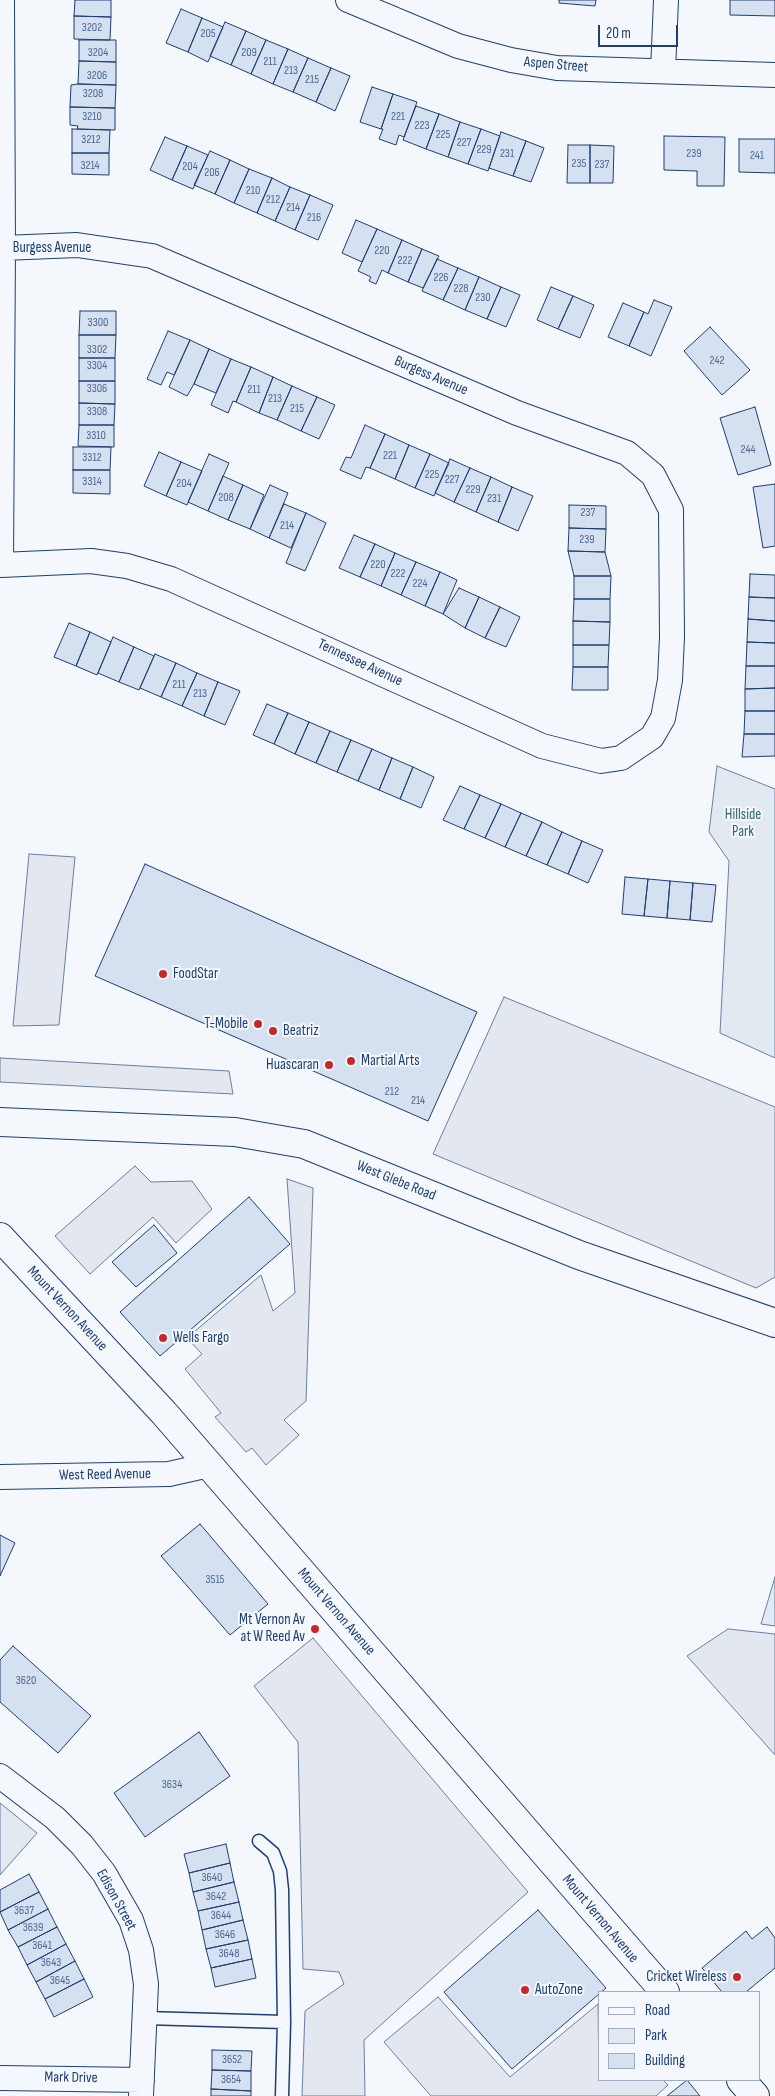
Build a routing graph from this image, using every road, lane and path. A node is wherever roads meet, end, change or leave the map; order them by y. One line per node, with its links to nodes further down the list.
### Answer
1 (2, 0): 6 (street)
2 (348, 0): 4 (street, Aspen Street)
3 (666, 0): 4 (street)
4 (663, 71): 5 (street, Aspen Street)
5 (775, 76)
6 (3, 248): 7 (street); 8 (street, Burgess Avenue)
7 (1, 565): 8 (street, Tennessee Avenue)
8 (670, 680)
9 (0, 1122): 11 (main road, West Glebe Road)
10 (0, 1237): 12 (main road, Mount Vernon Avenue)
11 (775, 1323)
12 (209, 1464): 13 (street, West Reed Avenue); 16 (main road, Mount Vernon Avenue)
13 (0, 1477)
14 (0, 1776): 17 (street, Edison Street)
15 (259, 1840): 18 (lane)
16 (663, 1991)
17 (145, 2018): 18 (lane); 21 (street, Edison Street)
18 (284, 2022): 22 (lane)
19 (0, 2077): 21 (street, Mark Drive)
20 (742, 2081): 23 (main road)
21 (142, 2088)
22 (282, 2096)
23 (755, 2096)

